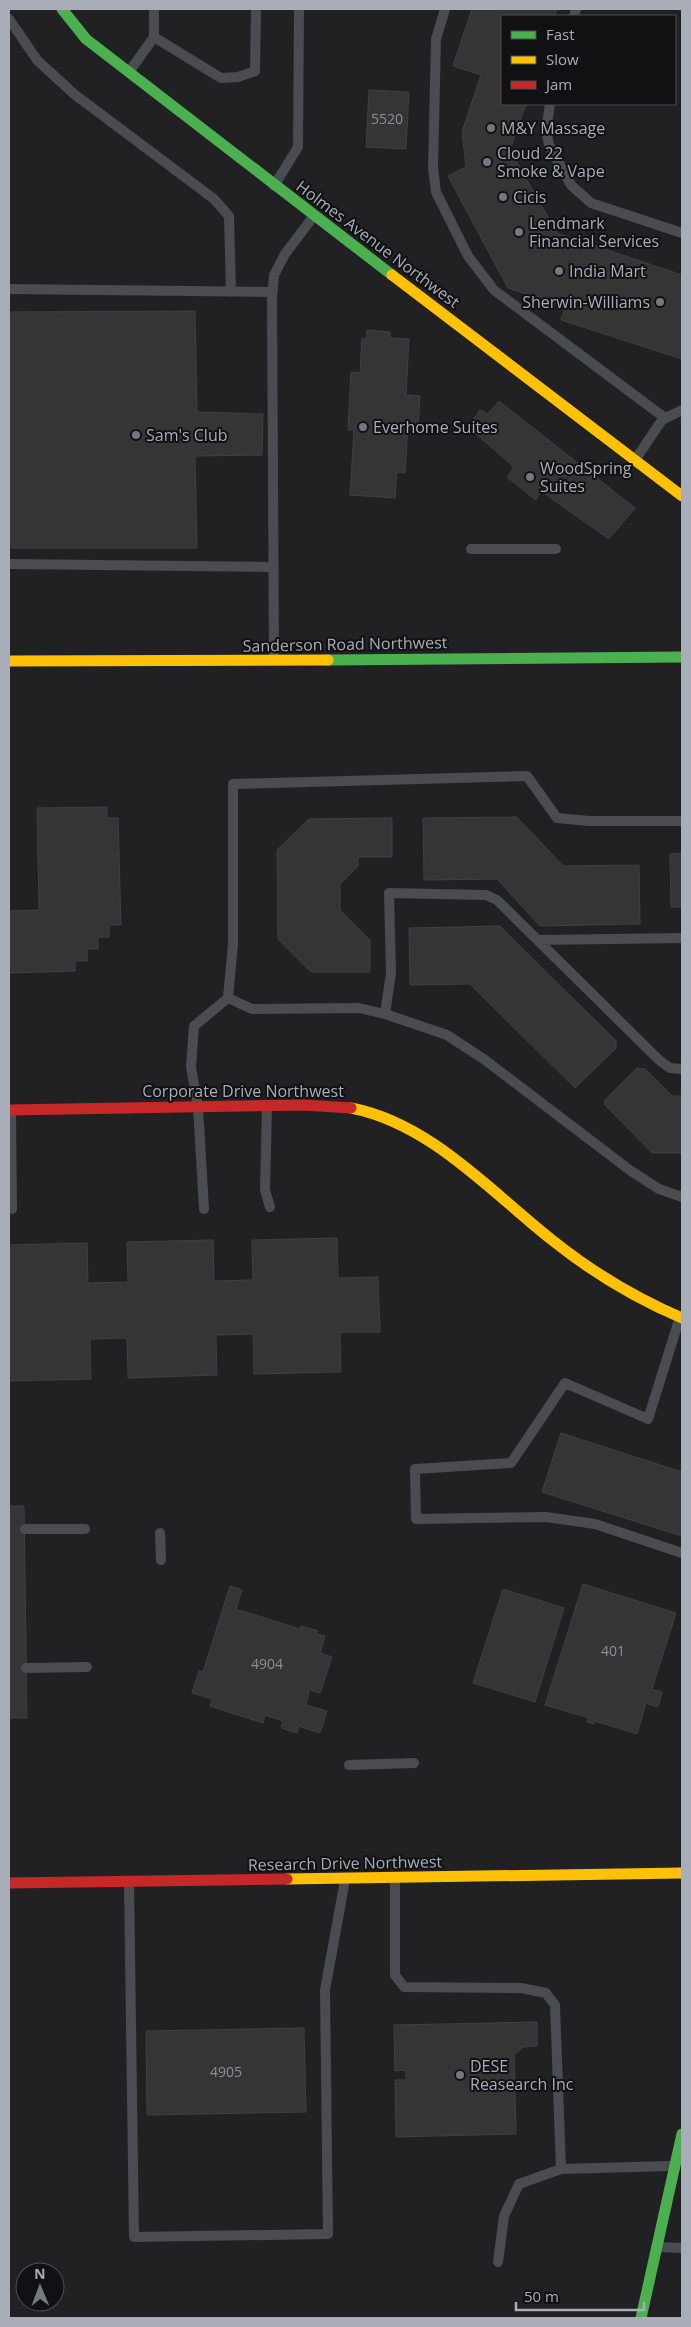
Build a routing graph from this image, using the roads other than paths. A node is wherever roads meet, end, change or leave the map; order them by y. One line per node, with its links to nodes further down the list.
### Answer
1 (62, 9): 8 (street, Holmes Avenue Northwest)
2 (154, 9): 7 (lane)
3 (256, 9): 7 (lane)
4 (299, 9): 10 (lane)
5 (445, 9): 17 (lane)
6 (9, 19): 14 (lane)
7 (154, 37): 8 (lane)
8 (129, 72): 10 (street, Holmes Avenue Northwest)
9 (550, 105): 12 (lane)
10 (274, 186): 11 (street, Holmes Avenue Northwest)
11 (314, 216): 15 (lane); 18 (street, Holmes Avenue Northwest)
12 (682, 233)
13 (9, 289): 14 (lane)
14 (231, 292): 15 (lane)
15 (272, 292): 23 (lane)
16 (682, 410): 17 (lane)
17 (665, 418): 18 (lane)
18 (635, 460): 19 (street, Holmes Avenue Northwest)
19 (682, 496)
20 (471, 549): 21 (lane)
21 (556, 549)
22 (9, 564): 23 (lane)
23 (273, 567): 26 (lane)
24 (682, 658): 26 (street, Sanderson Road Northwest)
25 (9, 660): 26 (street, Sanderson Road Northwest)
26 (274, 661)
27 (682, 821): 30 (lane)
28 (682, 938): 29 (lane)
29 (538, 940): 31 (lane); 32 (lane)
30 (228, 998): 31 (lane); 34 (lane)
31 (385, 1014): 36 (lane)
32 (682, 1069)
33 (267, 1105): 34 (street, Corporate Drive Northwest); 37 (lane); 40 (street, Corporate Drive Northwest)
34 (198, 1107): 35 (street, Corporate Drive Northwest); 39 (lane)
35 (10, 1110): 38 (lane)
36 (682, 1197)
37 (270, 1207)
38 (12, 1209)
39 (204, 1209)
40 (682, 1314): 44 (lane)
41 (85, 1528): 42 (lane)
42 (25, 1529)
43 (160, 1533): 45 (lane)
44 (682, 1553)
45 (161, 1560)
46 (87, 1667): 47 (lane)
47 (26, 1668)
48 (414, 1763): 49 (lane)
49 (349, 1765)
50 (682, 1873): 51 (street, Research Drive Northwest)
51 (395, 1878): 52 (street, Research Drive Northwest); 57 (lane)
52 (345, 1879): 53 (street, Research Drive Northwest); 53 (lane)
53 (129, 1882): 54 (street, Research Drive Northwest)
54 (9, 1883)
55 (682, 2134): 56 (street)
56 (674, 2166): 57 (lane); 58 (street)
57 (561, 2169): 60 (lane)
58 (655, 2247): 59 (lane); 61 (street)
59 (682, 2248)
60 (498, 2262)
61 (641, 2318)

